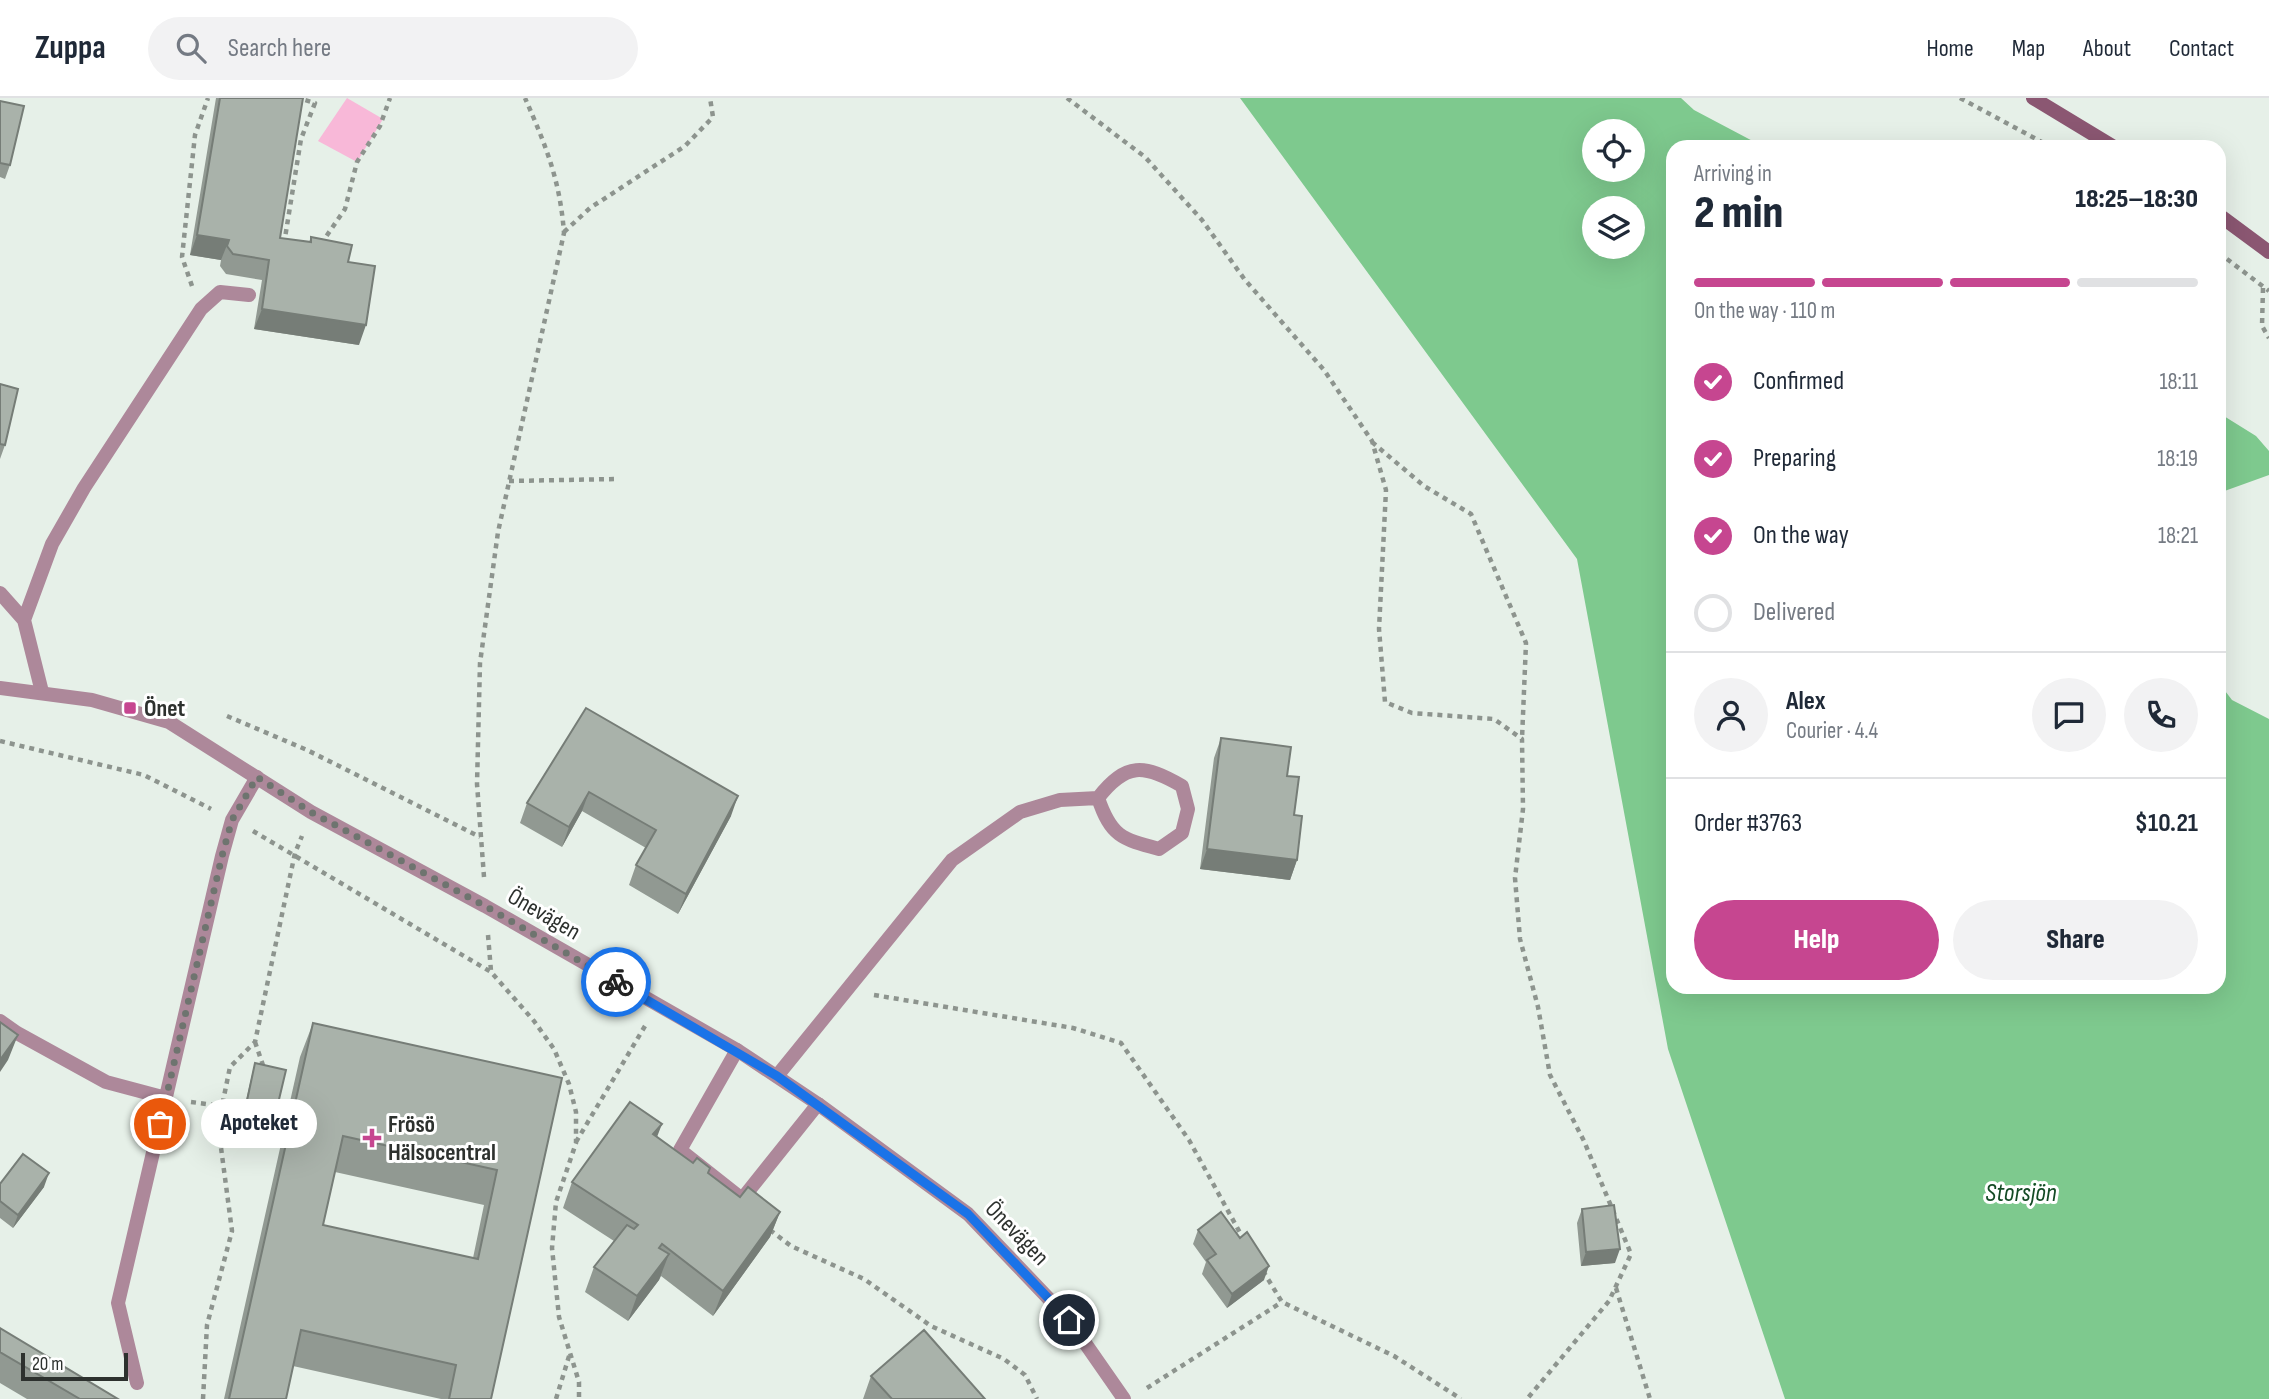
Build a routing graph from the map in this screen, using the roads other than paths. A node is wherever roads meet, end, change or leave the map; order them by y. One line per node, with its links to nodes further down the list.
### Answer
1 (2033, 98): 2 (main road)
2 (2102, 140)
3 (2226, 220): 4 (main road)
4 (2269, 252)
5 (249, 295): 7 (street)
6 (0, 593): 7 (street)
7 (24, 620): 9 (street)
8 (0, 688): 9 (street, Önevägen)
9 (42, 692): 10 (street, Önevägen)
10 (257, 777): 13 (street, Önevägen); 15 (street)
11 (1097, 798): 11 (street); 14 (street)
12 (0, 1021): 15 (street)
13 (737, 1050): 14 (street, Önevägen); 16 (street)
14 (777, 1076): 16 (street, Önevägen)
15 (166, 1098): 17 (street)
16 (818, 1104): 18 (street, Önevägen)
17 (138, 1382)
18 (1124, 1399)

